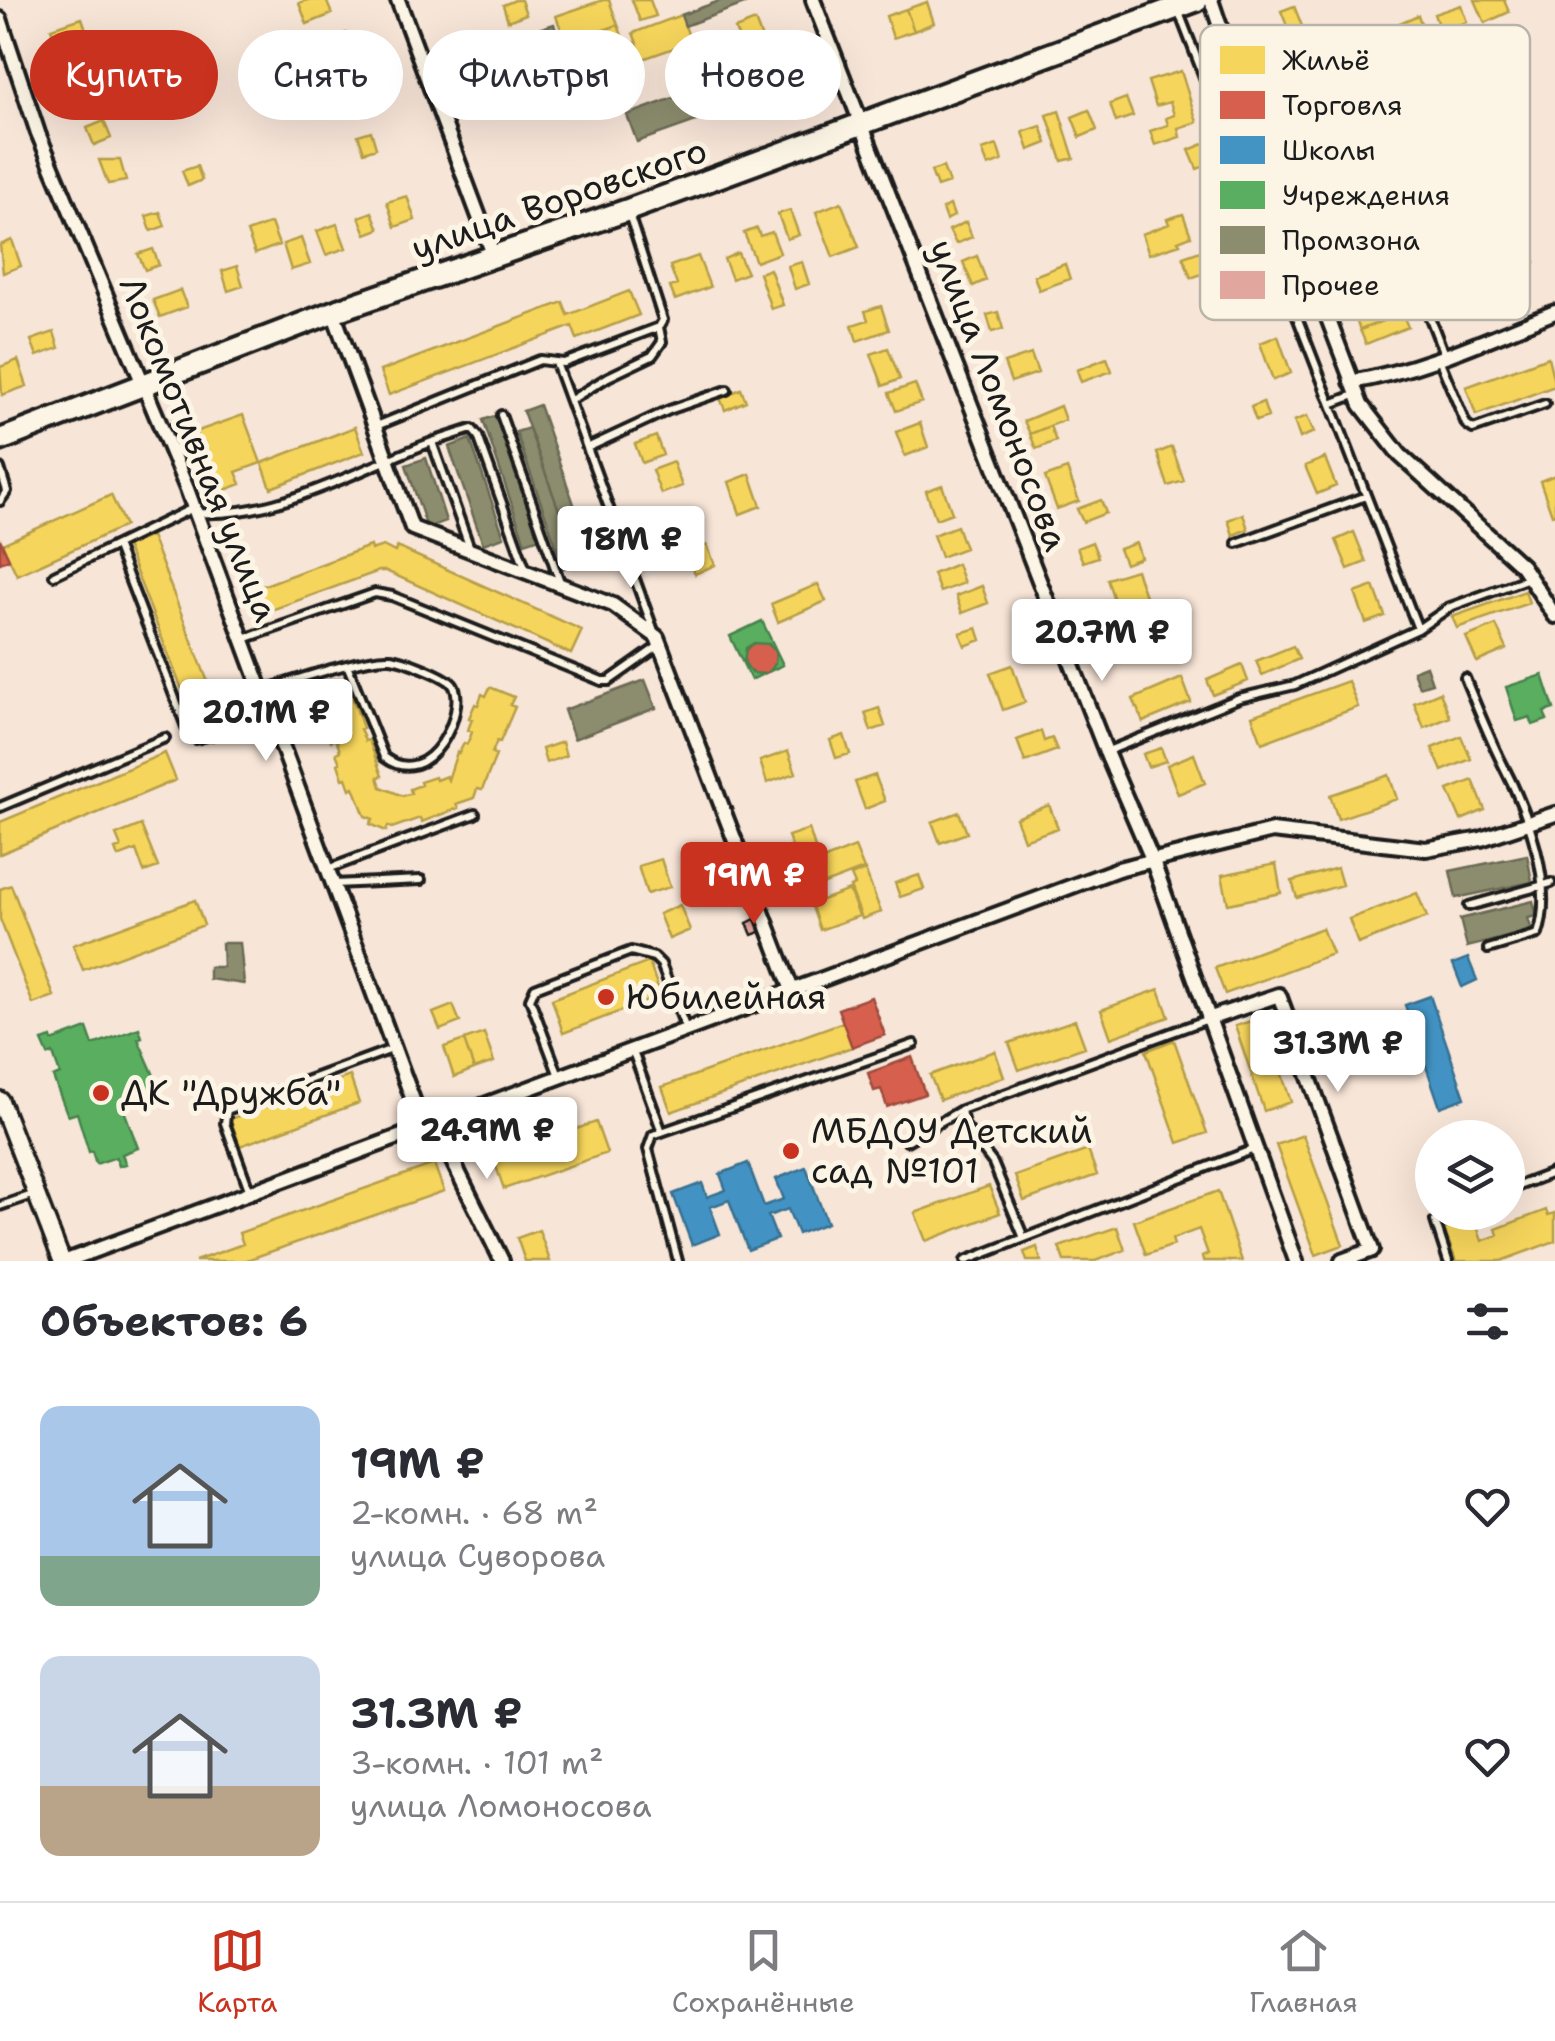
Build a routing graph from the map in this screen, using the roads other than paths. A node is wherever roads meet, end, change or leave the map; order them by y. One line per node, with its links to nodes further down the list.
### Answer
1 (398, 0): 10 (street)
2 (813, 0): 8 (street, улица Ломоносова)
3 (1211, 0): 6 (street)
4 (1187, 4): 7 (lane); 8 (main road, улица Воровского)
5 (0, 18): 19 (street, Локомотивная улица)
6 (1220, 25)
7 (1200, 50)
8 (862, 124): 9 (main road, улица Воровского); 51 (street, улица Ломоносова)
9 (628, 210): 10 (main road, улица Воровского); 16 (lane)
10 (494, 258): 11 (main road, улица Воровского)
11 (333, 312): 19 (main road, улица Воровского); 26 (street)
12 (1555, 312): 17 (street)
13 (1298, 320): 23 (lane)
14 (1328, 320): 20 (street)
15 (1431, 320): 17 (lane)
16 (659, 328): 18 (lane); 22 (lane)
17 (1442, 358): 20 (street); 24 (lane)
18 (556, 364): 22 (lane); 26 (lane)
19 (143, 387): 27 (main road, улица Воровского); 34 (street, Локомотивная улица)
20 (1354, 388): 23 (lane); 40 (street)
21 (728, 390): 29 (lane)
22 (571, 400): 29 (lane)
23 (1331, 404): 32 (lane)
24 (1545, 404)
25 (501, 415): 41 (lane)
26 (374, 427): 30 (street)
27 (0, 440)
28 (432, 442): 30 (lane); 37 (lane); 38 (lane)
29 (586, 448): 45 (lane)
30 (386, 459): 34 (lane); 37 (street)
31 (0, 468): 33 (lane)
32 (1366, 496): 35 (lane); 43 (lane)
33 (0, 501)
34 (195, 510): 36 (lane); 44 (street, Локомотивная улица)
35 (1238, 543)
36 (116, 545): 39 (lane); 49 (lane)
37 (471, 552): 38 (street)
38 (527, 572): 41 (street)
39 (54, 574)
40 (1530, 577): 42 (street); 43 (lane)
41 (561, 584): 45 (street)
42 (1555, 616)
43 (1418, 629): 51 (lane)
44 (243, 640): 45 (lane); 48 (street, Локомотивная улица)
45 (659, 641): 63 (street)
46 (348, 667): 46 (lane); 48 (lane)
47 (1465, 678): 55 (lane)
48 (261, 690): 49 (street, Локомотивная улица)
49 (272, 718): 57 (street, Локомотивная улица)
50 (166, 738): 52 (lane)
51 (1106, 752): 56 (street, улица Ломоносова)
52 (0, 807)
53 (474, 814): 57 (lane)
54 (1555, 814): 55 (street)
55 (1534, 822): 56 (street); 59 (lane)
56 (1152, 859): 63 (street); 64 (street, улица Ломоносова)
57 (327, 869): 60 (street, Локомотивная улица)
58 (421, 880): 60 (lane)
59 (1551, 883): 61 (lane); 62 (lane)
60 (332, 884): 67 (street, Локомотивная улица)
61 (1469, 906)
62 (1488, 949)
63 (792, 990): 65 (street)
64 (1208, 1019): 71 (lane); 75 (street, улица Ломоносова); 88 (street)
65 (686, 1029): 68 (street); 69 (lane)
66 (914, 1044): 73 (lane)
67 (393, 1048): 72 (street, Локомотивная улица); 78 (lane)
68 (632, 1050): 69 (street); 73 (lane)
69 (560, 1077): 72 (street)
70 (0, 1100): 79 (street)
71 (961, 1110): 74 (lane); 82 (lane)
72 (428, 1126): 78 (street); 84 (street, Локомотивная улица)
73 (662, 1132): 85 (lane)
74 (907, 1141)
75 (1256, 1148): 82 (lane); 87 (street, улица Ломоносова)
76 (1555, 1172): 77 (lane)
77 (1525, 1183)
78 (250, 1192): 83 (street)
79 (36, 1194): 80 (lane); 83 (street)
80 (0, 1206)
81 (1438, 1230): 89 (lane)
82 (1024, 1238): 86 (lane)
83 (64, 1261)
84 (502, 1261)
85 (678, 1261)
86 (965, 1261)
87 (1296, 1261)
88 (1342, 1261)
89 (1448, 1261)

